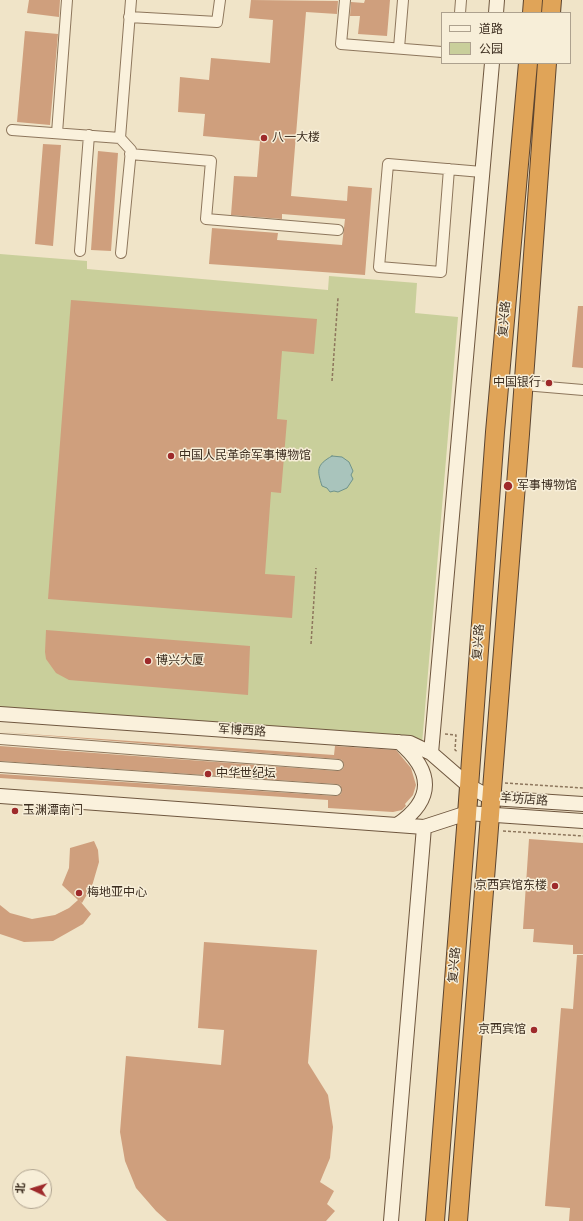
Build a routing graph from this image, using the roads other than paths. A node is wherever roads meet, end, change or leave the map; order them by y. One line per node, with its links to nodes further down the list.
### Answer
1 (68, 0): 21 (street)
2 (131, 0): 14 (street)
3 (220, 0): 14 (street)
4 (345, 0): 15 (street)
5 (403, 0): 15 (street)
6 (461, 0): 10 (street)
7 (497, 0): 11 (street)
8 (533, 0): 12 (highway)
9 (552, 0): 13 (highway)
10 (460, 12)
11 (496, 12)
12 (532, 12)
13 (551, 12)
14 (129, 17): 23 (street)
15 (399, 48): 16 (street)
16 (441, 52)
17 (492, 64): 26 (street)
18 (528, 64): 38 (highway, 复兴路)
19 (547, 64): 30 (highway, 复兴路)
20 (12, 130): 21 (street)
21 (57, 133): 22 (street)
22 (89, 135): 23 (street); 28 (street)
23 (120, 138): 24 (street)
24 (130, 154): 27 (street); 29 (street)
25 (449, 170): 25 (street); 26 (street)
26 (482, 172): 35 (street)
27 (338, 230)
28 (80, 251)
29 (121, 253)
30 (524, 385): 31 (street); 43 (highway, 复兴路)
31 (583, 390)
32 (0, 714): 34 (street, 军博西路)
33 (0, 738): 36 (street)
34 (399, 742): 35 (street, 军博西路); 45 (street)
35 (431, 753): 38 (street, 军博西路)
36 (338, 765)
37 (0, 767): 39 (street)
38 (469, 786): 42 (highway, 复兴路); 43 (street, 羊坊店路)
39 (336, 790)
40 (0, 796): 45 (street)
41 (583, 804): 43 (street, 羊坊店路)
42 (467, 813): 43 (street); 46 (street); 48 (highway, 复兴路)
43 (490, 814): 44 (street, 羊坊店路); 49 (highway, 复兴路)
44 (583, 822)
45 (397, 825): 46 (street)
46 (424, 827): 47 (street)
47 (391, 1221)
48 (435, 1221)
49 (458, 1221)

